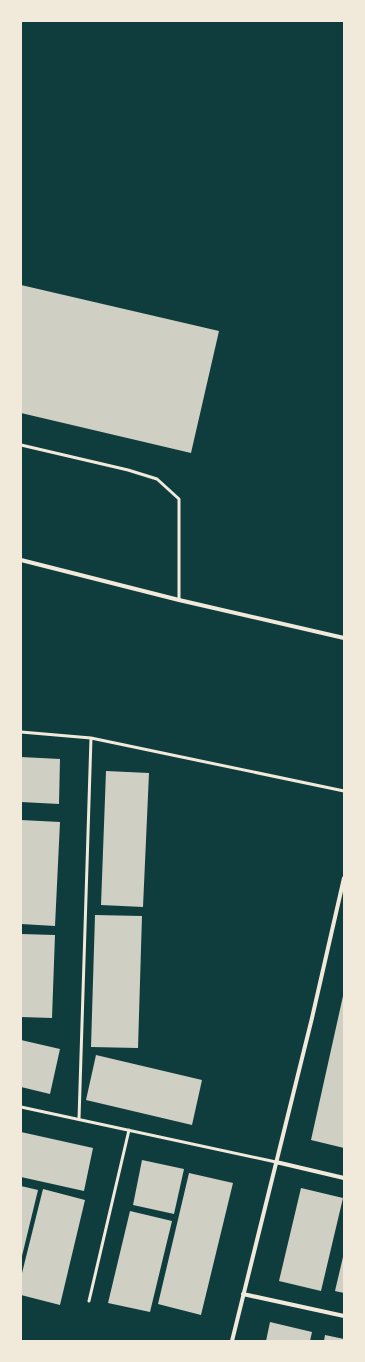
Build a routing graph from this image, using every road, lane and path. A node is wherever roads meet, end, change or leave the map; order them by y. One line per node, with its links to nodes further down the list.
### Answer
1 (21, 445): 3 (lane)
2 (21, 560): 3 (street)
3 (179, 600): 4 (street)
4 (344, 638)
5 (21, 732): 6 (lane)
6 (91, 738): 7 (lane); 10 (lane)
7 (344, 791)
8 (344, 878): 12 (street)
9 (21, 1106): 10 (lane)
10 (80, 1119): 11 (lane)
11 (130, 1130): 12 (lane); 15 (lane)
12 (276, 1162): 13 (street); 14 (street)
13 (344, 1178)
14 (243, 1294): 16 (street); 17 (street)
15 (89, 1301)
16 (344, 1316)
17 (232, 1341)

